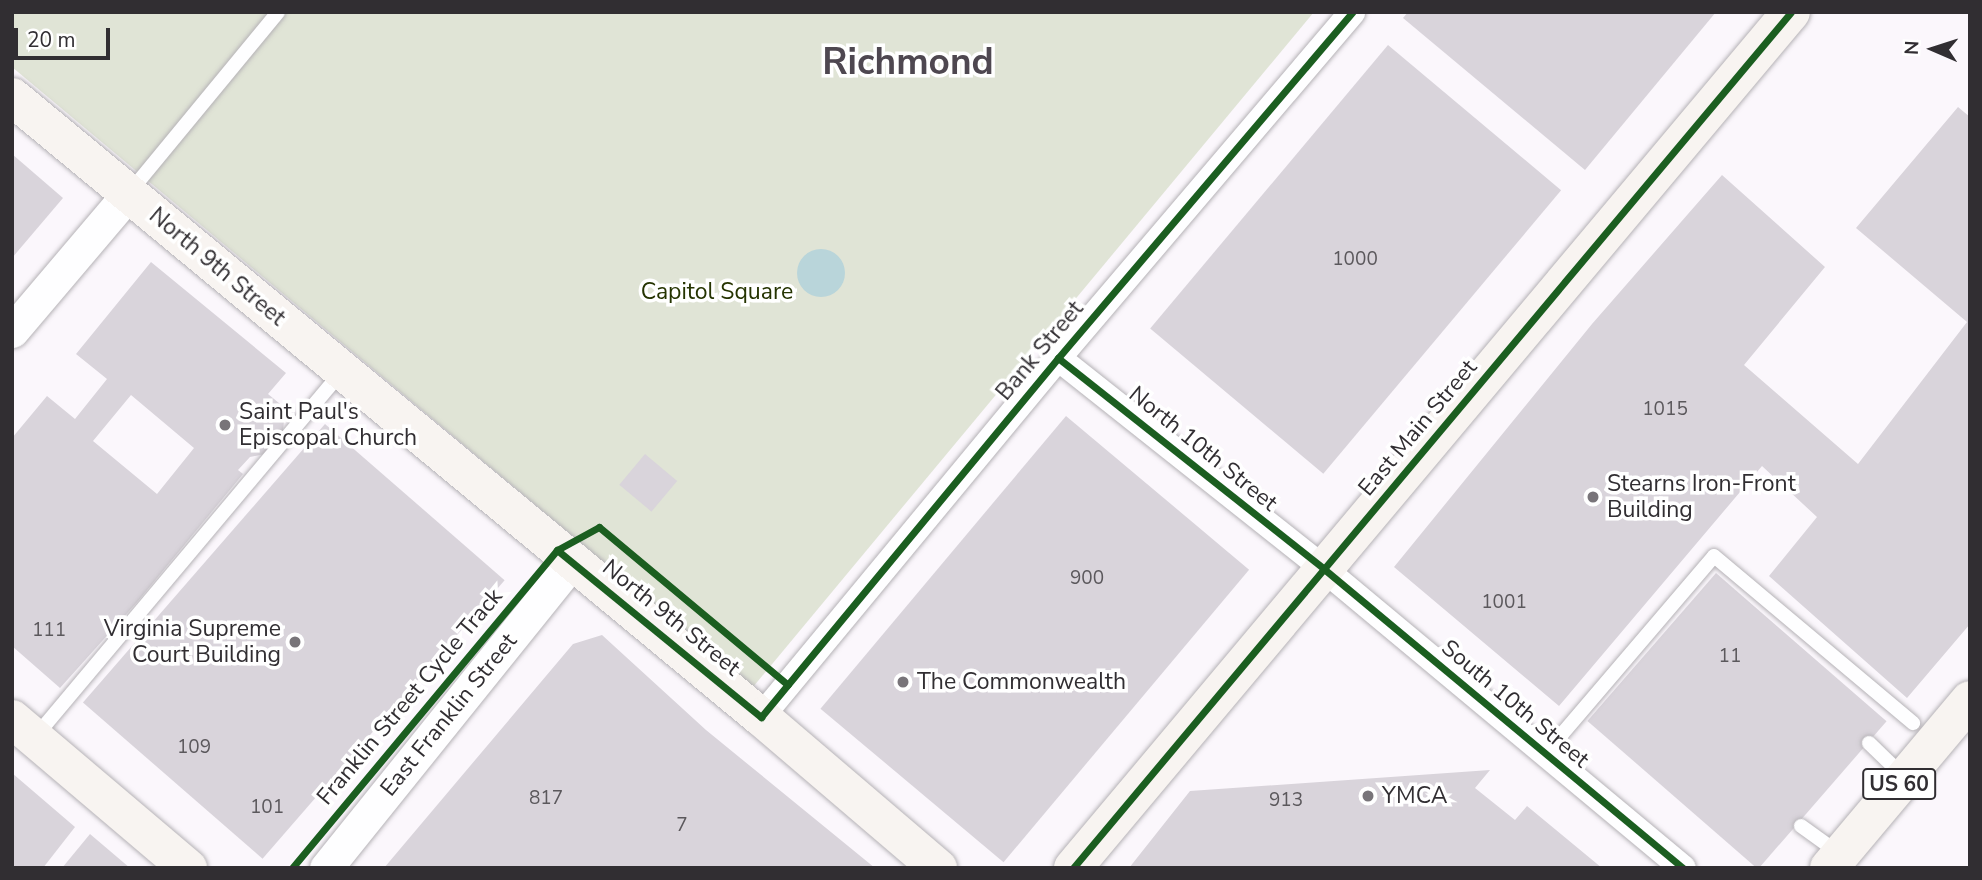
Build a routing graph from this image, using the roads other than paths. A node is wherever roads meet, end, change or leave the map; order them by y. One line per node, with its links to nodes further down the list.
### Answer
1 (278, 12): 5 (lane)
2 (1352, 12): 7 (street, Bank Street)
3 (1791, 12): 10 (main road, East Main Street)
4 (12, 97): 5 (main road, North 9th Street)
5 (128, 194): 6 (street); 8 (main road, North 9th Street)
6 (12, 331)
7 (1058, 358): 10 (street, North 10th Street); 12 (street, Bank Street)
8 (342, 372): 9 (main road, North 9th Street); 14 (lane)
9 (572, 562): 12 (main road, North 9th Street); 21 (street, East Franklin Street)
10 (1324, 569): 16 (street, South 10th Street); 23 (main road, East Main Street)
11 (1970, 700): 17 (main road, US 60)
12 (761, 717): 22 (main road, North 9th Street)
13 (1913, 723): 16 (lane)
14 (20, 729): 20 (main road)
15 (1868, 743): 17 (lane)
16 (1545, 754): 24 (street, South 10th Street)
17 (1904, 777): 19 (main road, US 60)
18 (1801, 826): 19 (lane)
19 (1835, 861)
20 (188, 868)
21 (326, 868)
22 (938, 868)
23 (1073, 868)
24 (1683, 868)

